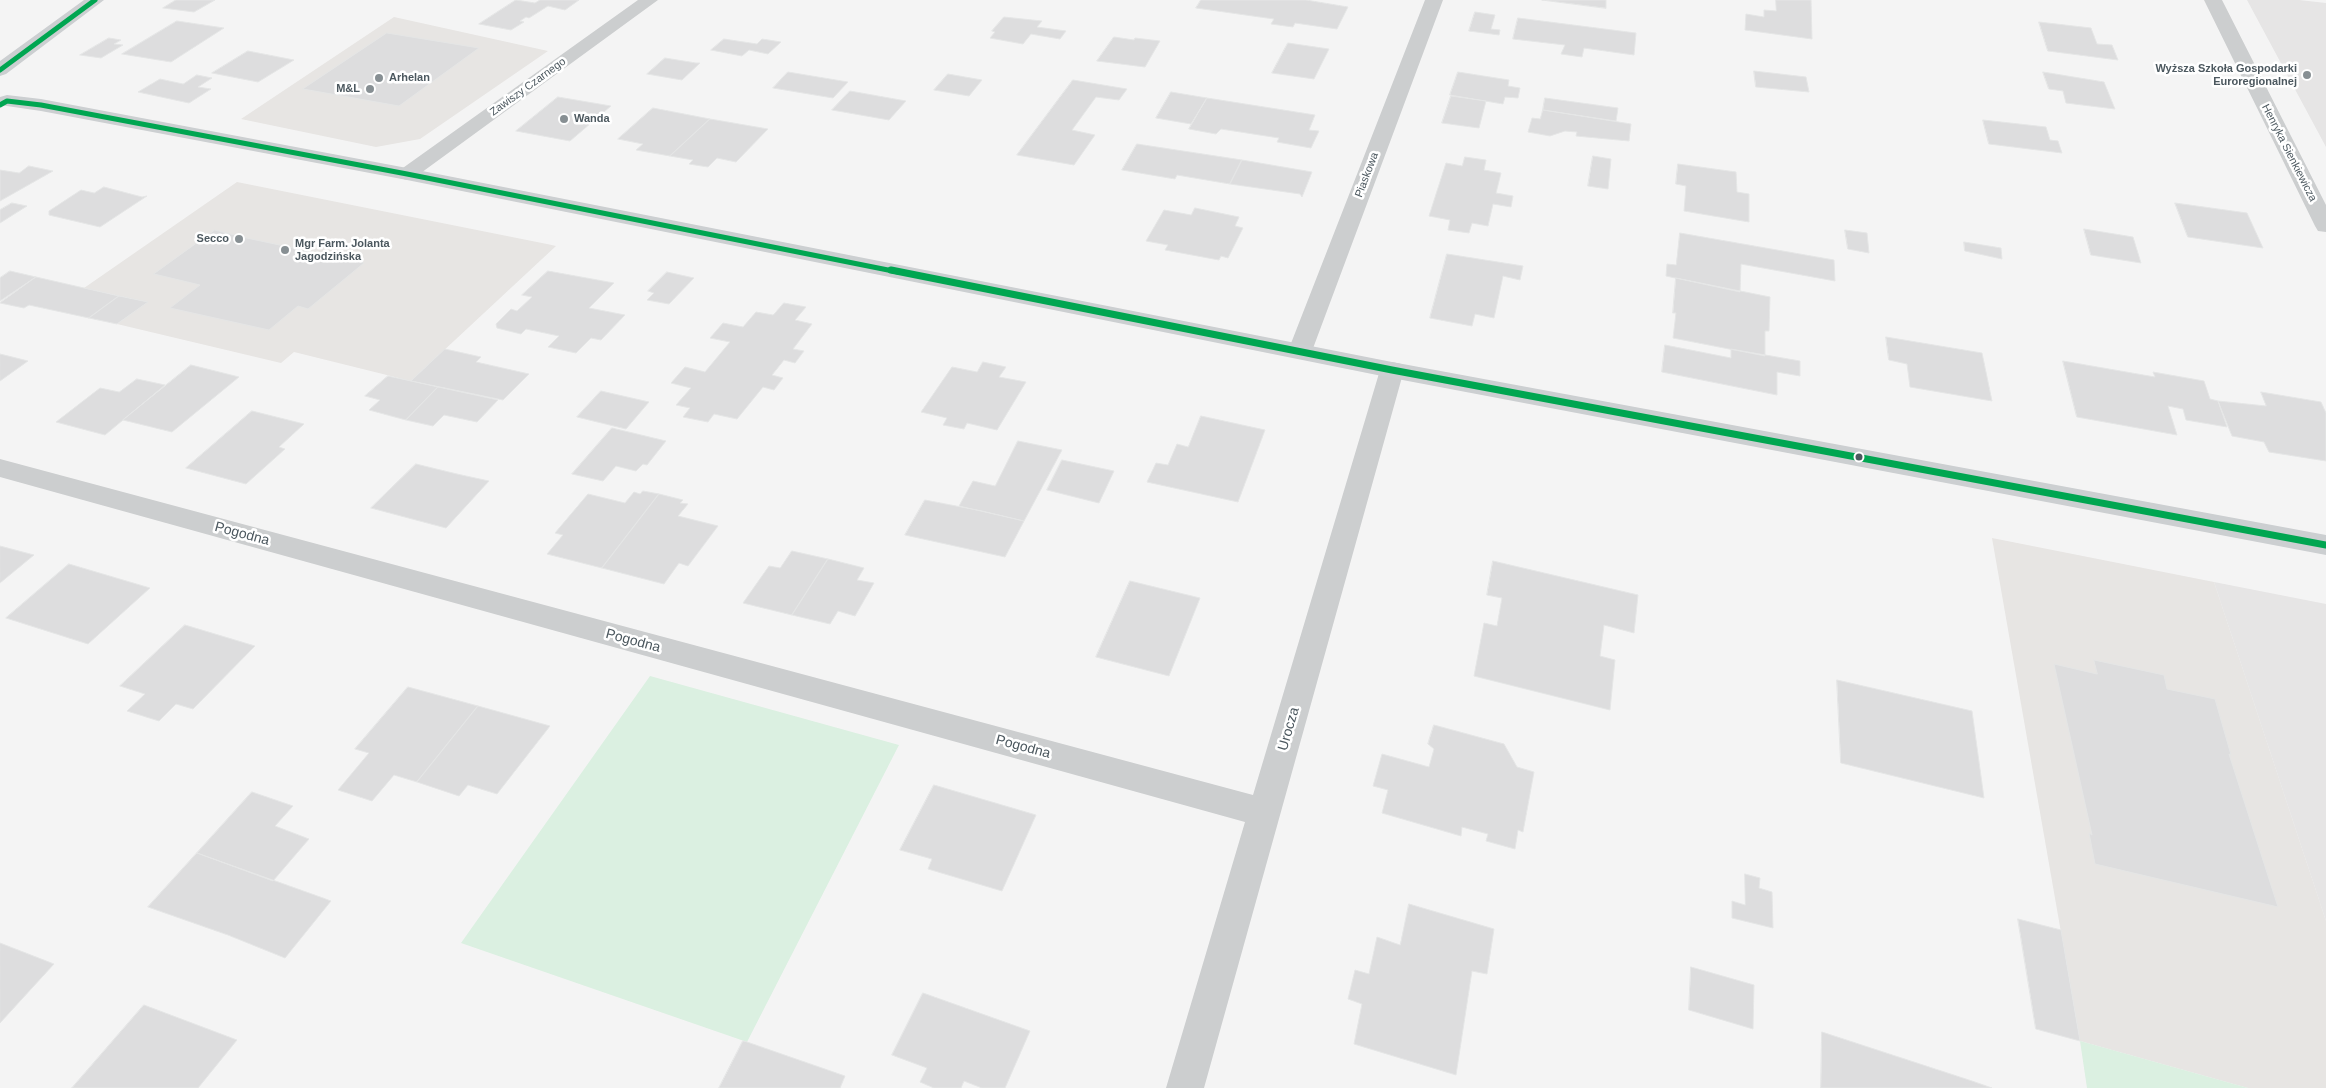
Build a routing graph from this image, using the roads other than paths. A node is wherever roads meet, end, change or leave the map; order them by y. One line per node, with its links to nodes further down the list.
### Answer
1 (95, 0): 5 (street)
2 (649, 0): 8 (street, Zawiszy Czarnego)
3 (1434, 0): 10 (street, Piaskowa)
4 (2213, 0): 9 (street, Henryka Sienkiewicza)
5 (0, 70)
6 (0, 78): 7 (street)
7 (3, 103): 8 (street)
8 (407, 174): 10 (street)
9 (2326, 226)
10 (1300, 351): 11 (street)
11 (1392, 370): 13 (street); 14 (street, Urocza)
12 (0, 468): 14 (street, Pogodna)
13 (2326, 545)
14 (1265, 813): 15 (street, Urocza)
15 (1185, 1088)

